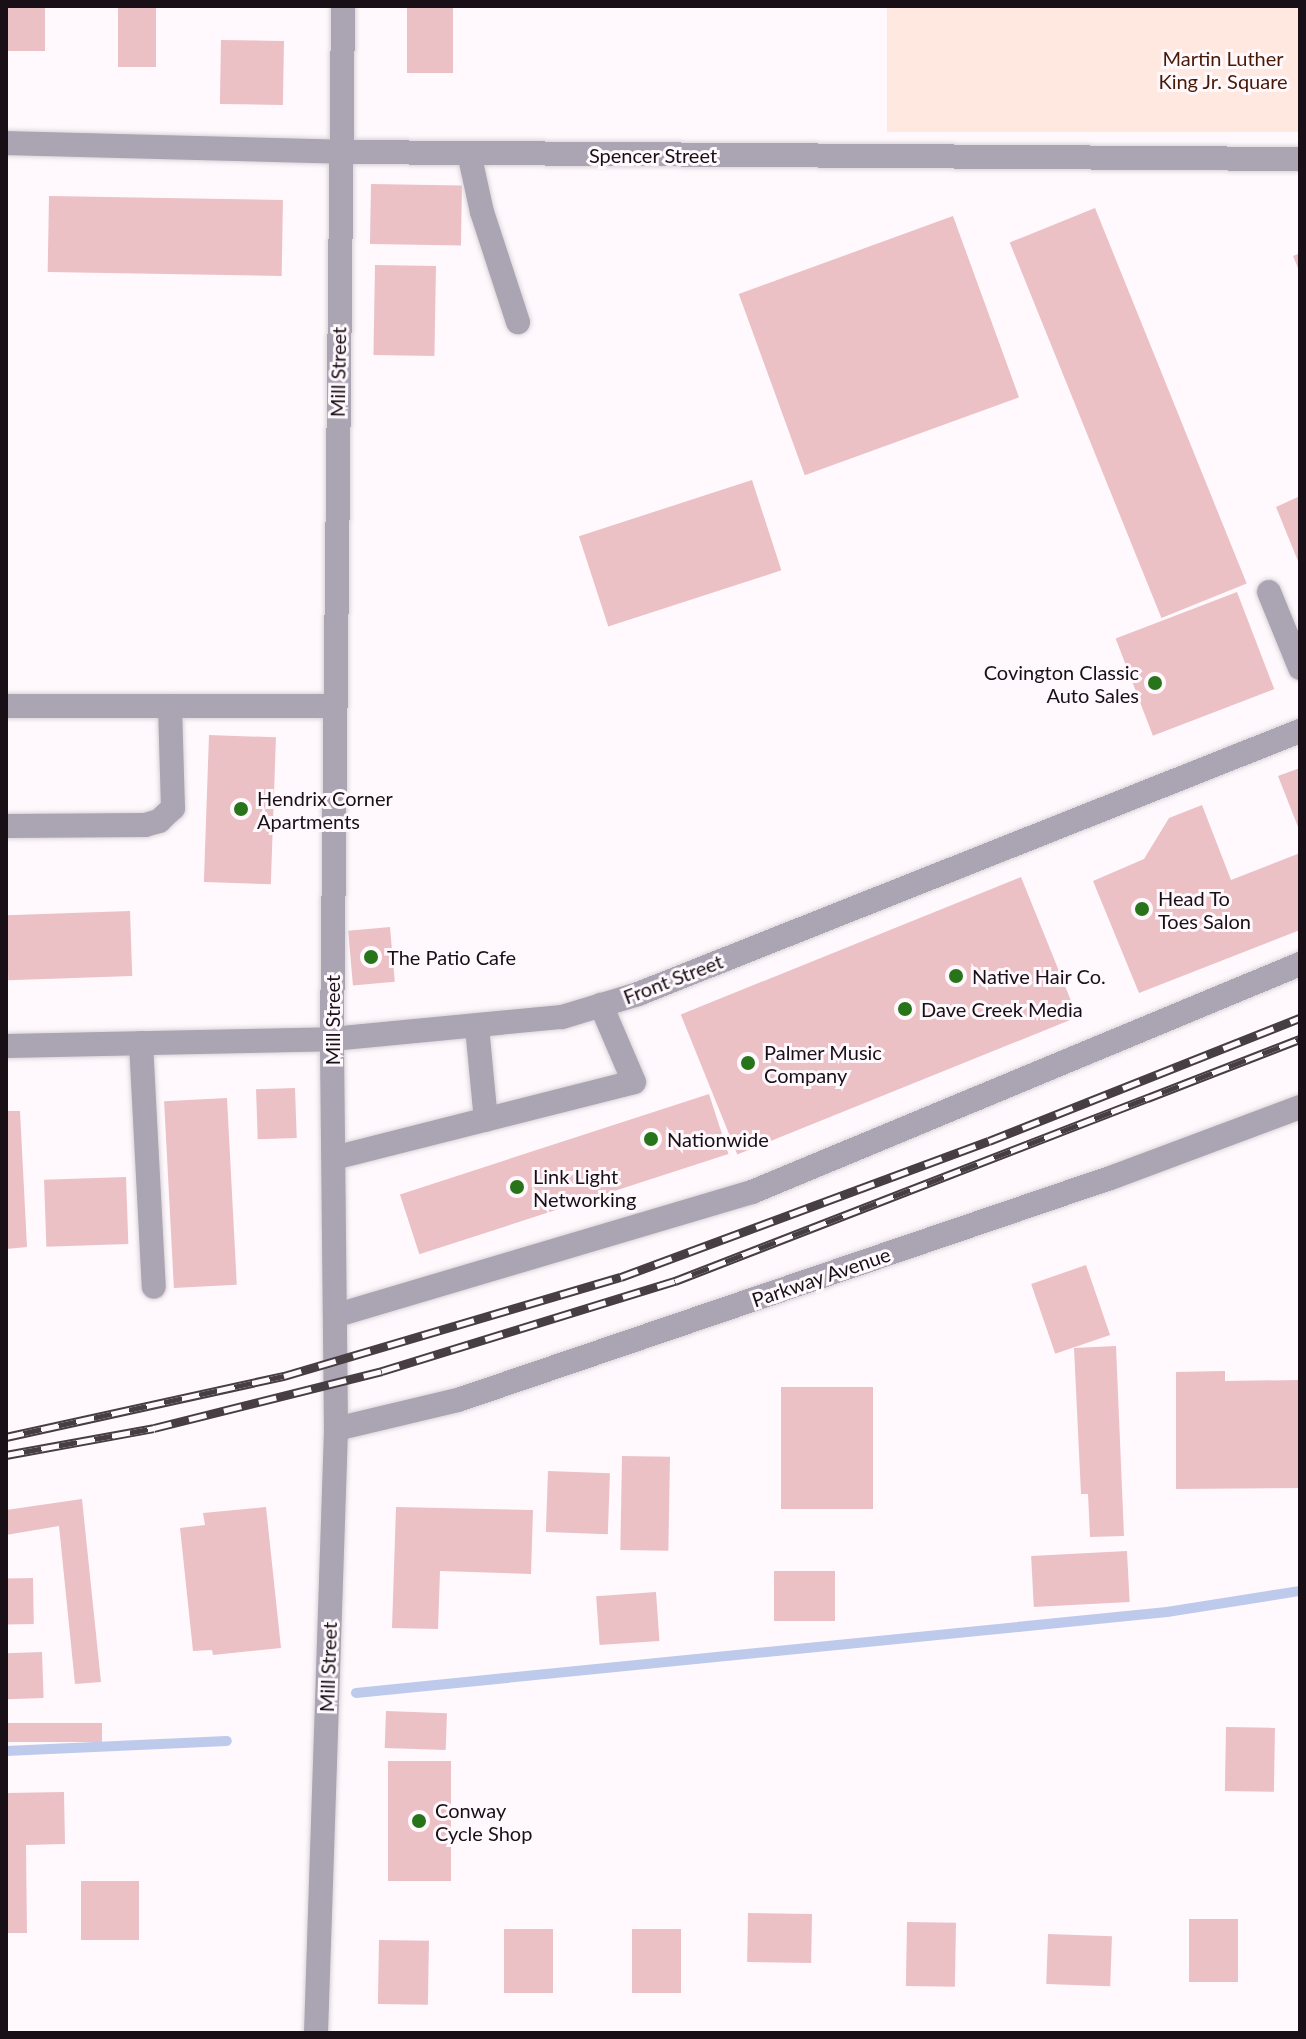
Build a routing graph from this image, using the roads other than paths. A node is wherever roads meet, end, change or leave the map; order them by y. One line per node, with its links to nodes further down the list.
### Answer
1 (343, 6): 3 (street, Mill Street)
2 (6, 143): 3 (street, Spencer Street)
3 (340, 152): 4 (street, Spencer Street); 11 (street, Mill Street)
4 (469, 153): 5 (street, Spencer Street); 6 (street)
5 (1300, 159)
6 (518, 322)
7 (1269, 592): 8 (street)
8 (1300, 668)
9 (6, 706): 10 (street)
10 (170, 706): 11 (street); 13 (street)
11 (335, 706): 17 (street, Mill Street)
12 (1300, 731): 15 (street, Front Street)
13 (6, 826)
14 (1300, 964): 24 (street)
15 (601, 1005): 16 (street, Front Street); 21 (street)
16 (477, 1027): 17 (street, Front Street); 21 (street)
17 (332, 1039): 18 (street, Front Street); 22 (street, Mill Street)
18 (141, 1043): 19 (street, Front Street); 23 (street)
19 (6, 1046)
20 (1300, 1107): 25 (street, Parkway Avenue)
21 (486, 1120): 22 (street)
22 (334, 1158): 24 (street, Mill Street)
23 (154, 1287)
24 (337, 1315): 25 (street, Mill Street)
25 (336, 1429): 26 (street, Mill Street)
26 (316, 2033)

